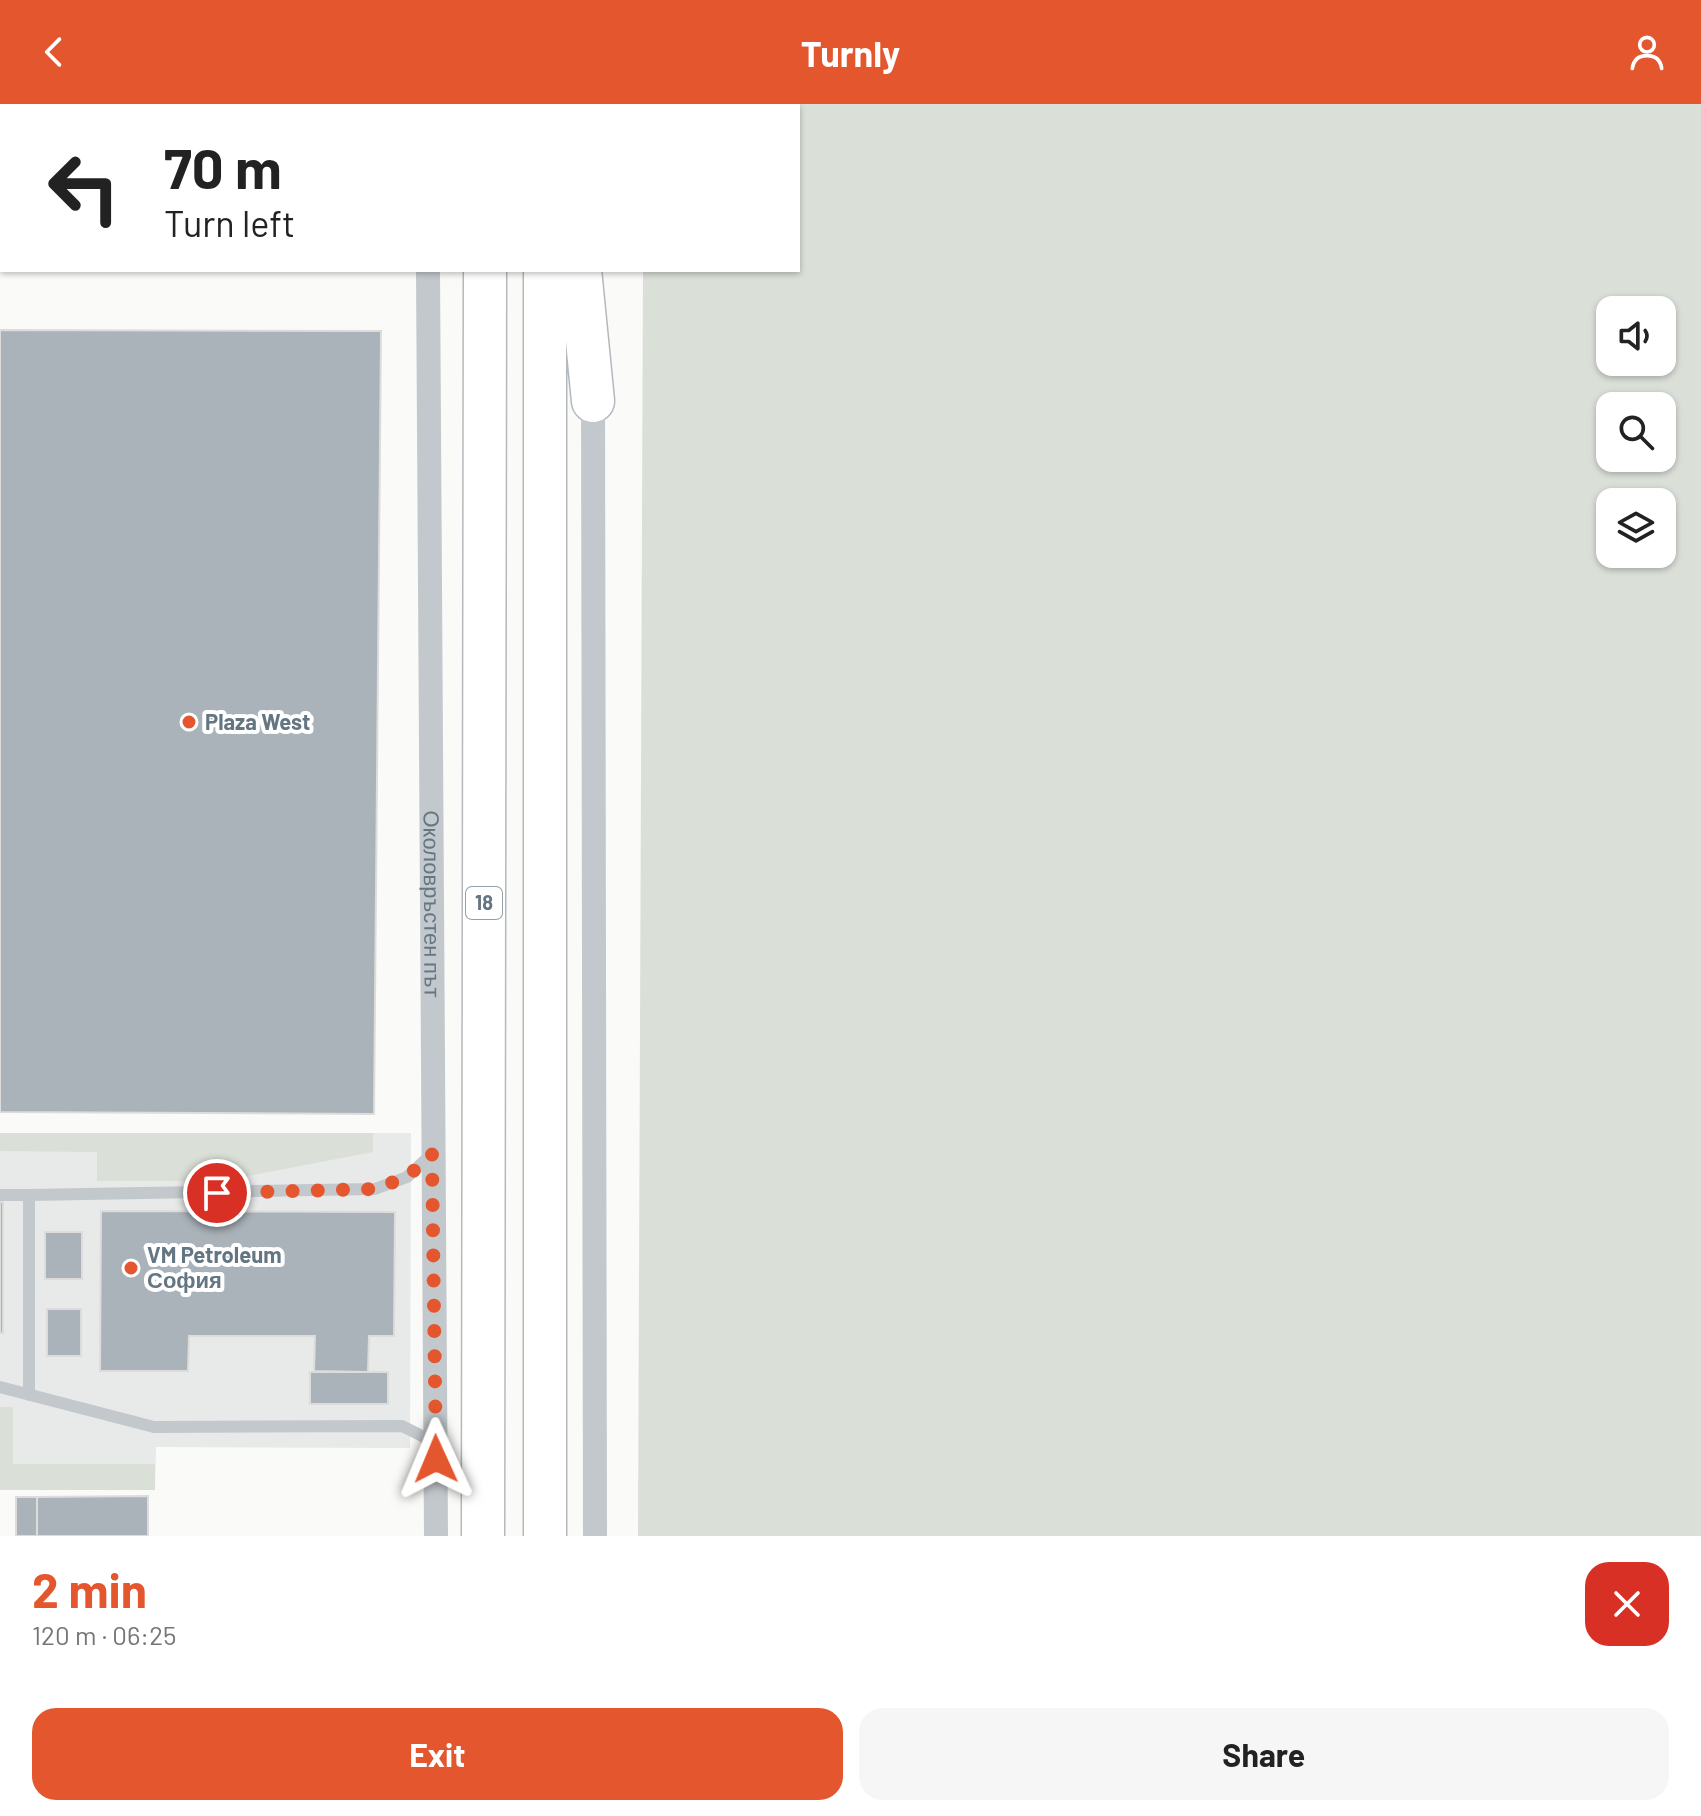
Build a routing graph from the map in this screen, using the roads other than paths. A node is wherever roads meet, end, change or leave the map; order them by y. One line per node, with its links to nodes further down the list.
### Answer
1 (428, 272): 9 (street, Околовръстен път)
2 (473, 272): 8 (highway)
3 (485, 272): 8 (highway, 18)
4 (545, 272): 17 (highway)
5 (580, 272): 7 (highway)
6 (594, 272): 7 (street)
7 (593, 401): 18 (street)
8 (486, 403): 16 (highway, 18)
9 (432, 1154): 11 (lane); 14 (street, Околовръстен път)
10 (0, 1195): 11 (lane)
11 (29, 1195): 13 (lane)
12 (0, 1387): 13 (lane)
13 (29, 1395): 14 (lane)
14 (436, 1459): 15 (street, Околовръстен път)
15 (436, 1536)
16 (483, 1536)
17 (545, 1536)
18 (595, 1536)

